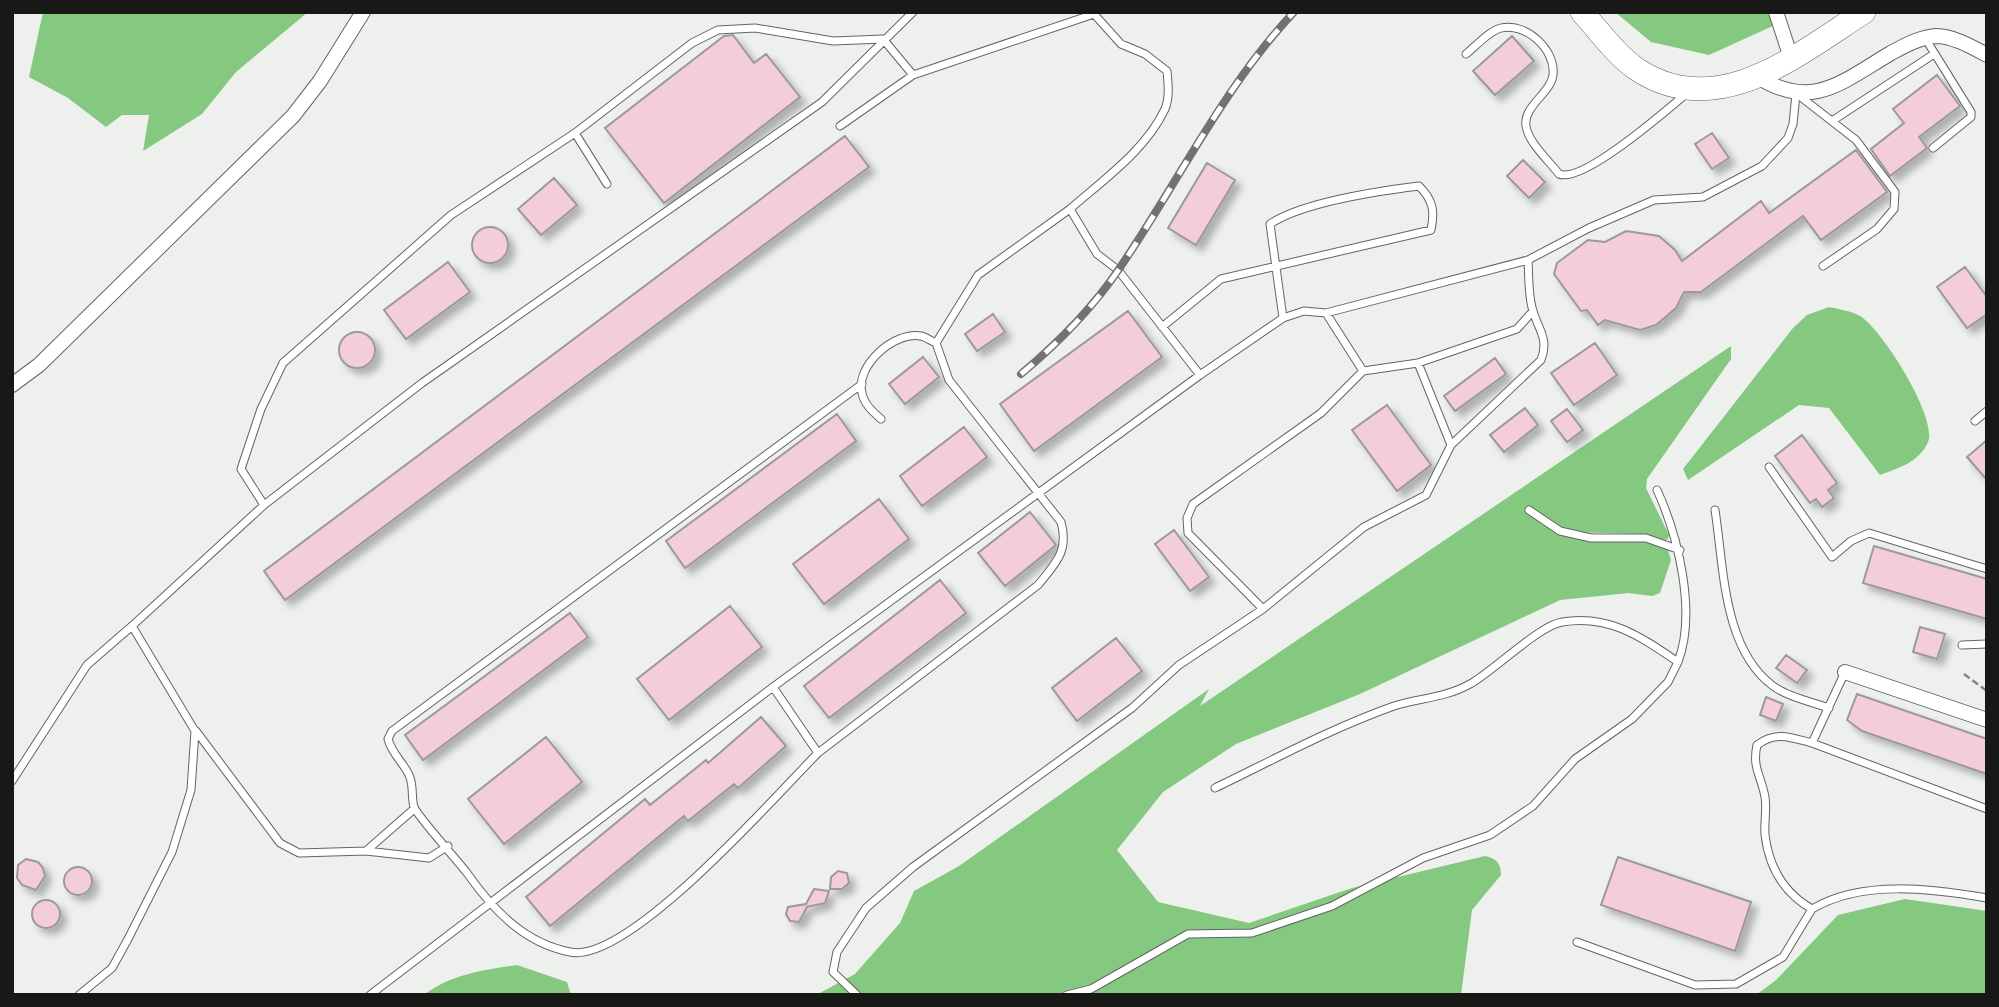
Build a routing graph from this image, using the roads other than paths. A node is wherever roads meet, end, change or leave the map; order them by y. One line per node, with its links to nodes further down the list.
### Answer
1 (363, 12): 34 (street)
2 (913, 12): 7 (lane)
3 (1582, 12): 14 (main road)
4 (1776, 12): 11 (street)
5 (1864, 12): 11 (main road)
6 (1925, 38): 9 (lane); 10 (street); 15 (street)
7 (883, 39): 12 (lane); 18 (lane); 42 (lane)
8 (1466, 54): 14 (lane)
9 (1934, 54): 16 (lane); 19 (lane)
10 (1987, 55)
11 (1791, 58): 13 (main road)
12 (913, 75): 17 (lane); 21 (lane)
13 (1758, 77): 14 (main road); 15 (street)
14 (1690, 90)
15 (1796, 94): 16 (lane); 22 (lane)
16 (1832, 121): 23 (lane)
17 (840, 126)
18 (575, 133): 20 (lane); 42 (lane)
19 (1933, 148)
20 (607, 184)
21 (1070, 209): 28 (lane); 29 (lane)
22 (1528, 260): 25 (lane); 26 (lane)
23 (1823, 265)
24 (1277, 268): 24 (lane); 27 (lane); 28 (lane)
25 (1533, 311): 30 (lane); 38 (lane)
26 (1326, 313): 27 (lane); 31 (lane)
27 (1283, 318): 32 (lane)
28 (1162, 327): 32 (lane)
29 (936, 343): 33 (lane); 41 (lane)
30 (1418, 363): 31 (lane); 38 (lane)
31 (1363, 371): 47 (lane)
32 (1200, 374): 41 (lane)
33 (862, 384): 36 (lane); 61 (lane)
34 (12, 385)
35 (1987, 411): 37 (lane)
36 (881, 419)
37 (1975, 421)
38 (1451, 445): 47 (lane)
39 (1769, 467): 46 (lane)
40 (1657, 489): 45 (lane)
41 (1041, 494): 53 (lane); 58 (lane)
42 (264, 505): 48 (lane)
43 (1529, 510): 45 (lane)
44 (1715, 510): 54 (lane)
45 (1680, 550): 51 (lane)
46 (1987, 569)
47 (1264, 609): 71 (lane)
48 (132, 626): 56 (lane); 59 (lane)
49 (1987, 644): 50 (lane)
50 (1962, 645)
51 (1678, 662): 60 (lane); 72 (lane)
52 (1845, 672): 54 (lane); 55 (street)
53 (773, 687): 58 (lane); 66 (lane)
54 (1829, 708): 57 (lane)
55 (1987, 720)
56 (195, 731): 64 (lane); 69 (lane)
57 (1812, 743): 62 (lane); 67 (lane)
58 (818, 753): 66 (lane)
59 (12, 781)
60 (1215, 788)
61 (414, 808): 63 (lane); 64 (lane)
62 (1987, 809)
63 (448, 846): 64 (lane); 66 (lane)
64 (366, 850)
65 (1987, 898): 67 (lane)
66 (489, 904): 70 (lane)
67 (1812, 908): 68 (lane)
68 (1577, 942)
69 (79, 995)
70 (370, 995)
71 (857, 995)
72 (1067, 995)

